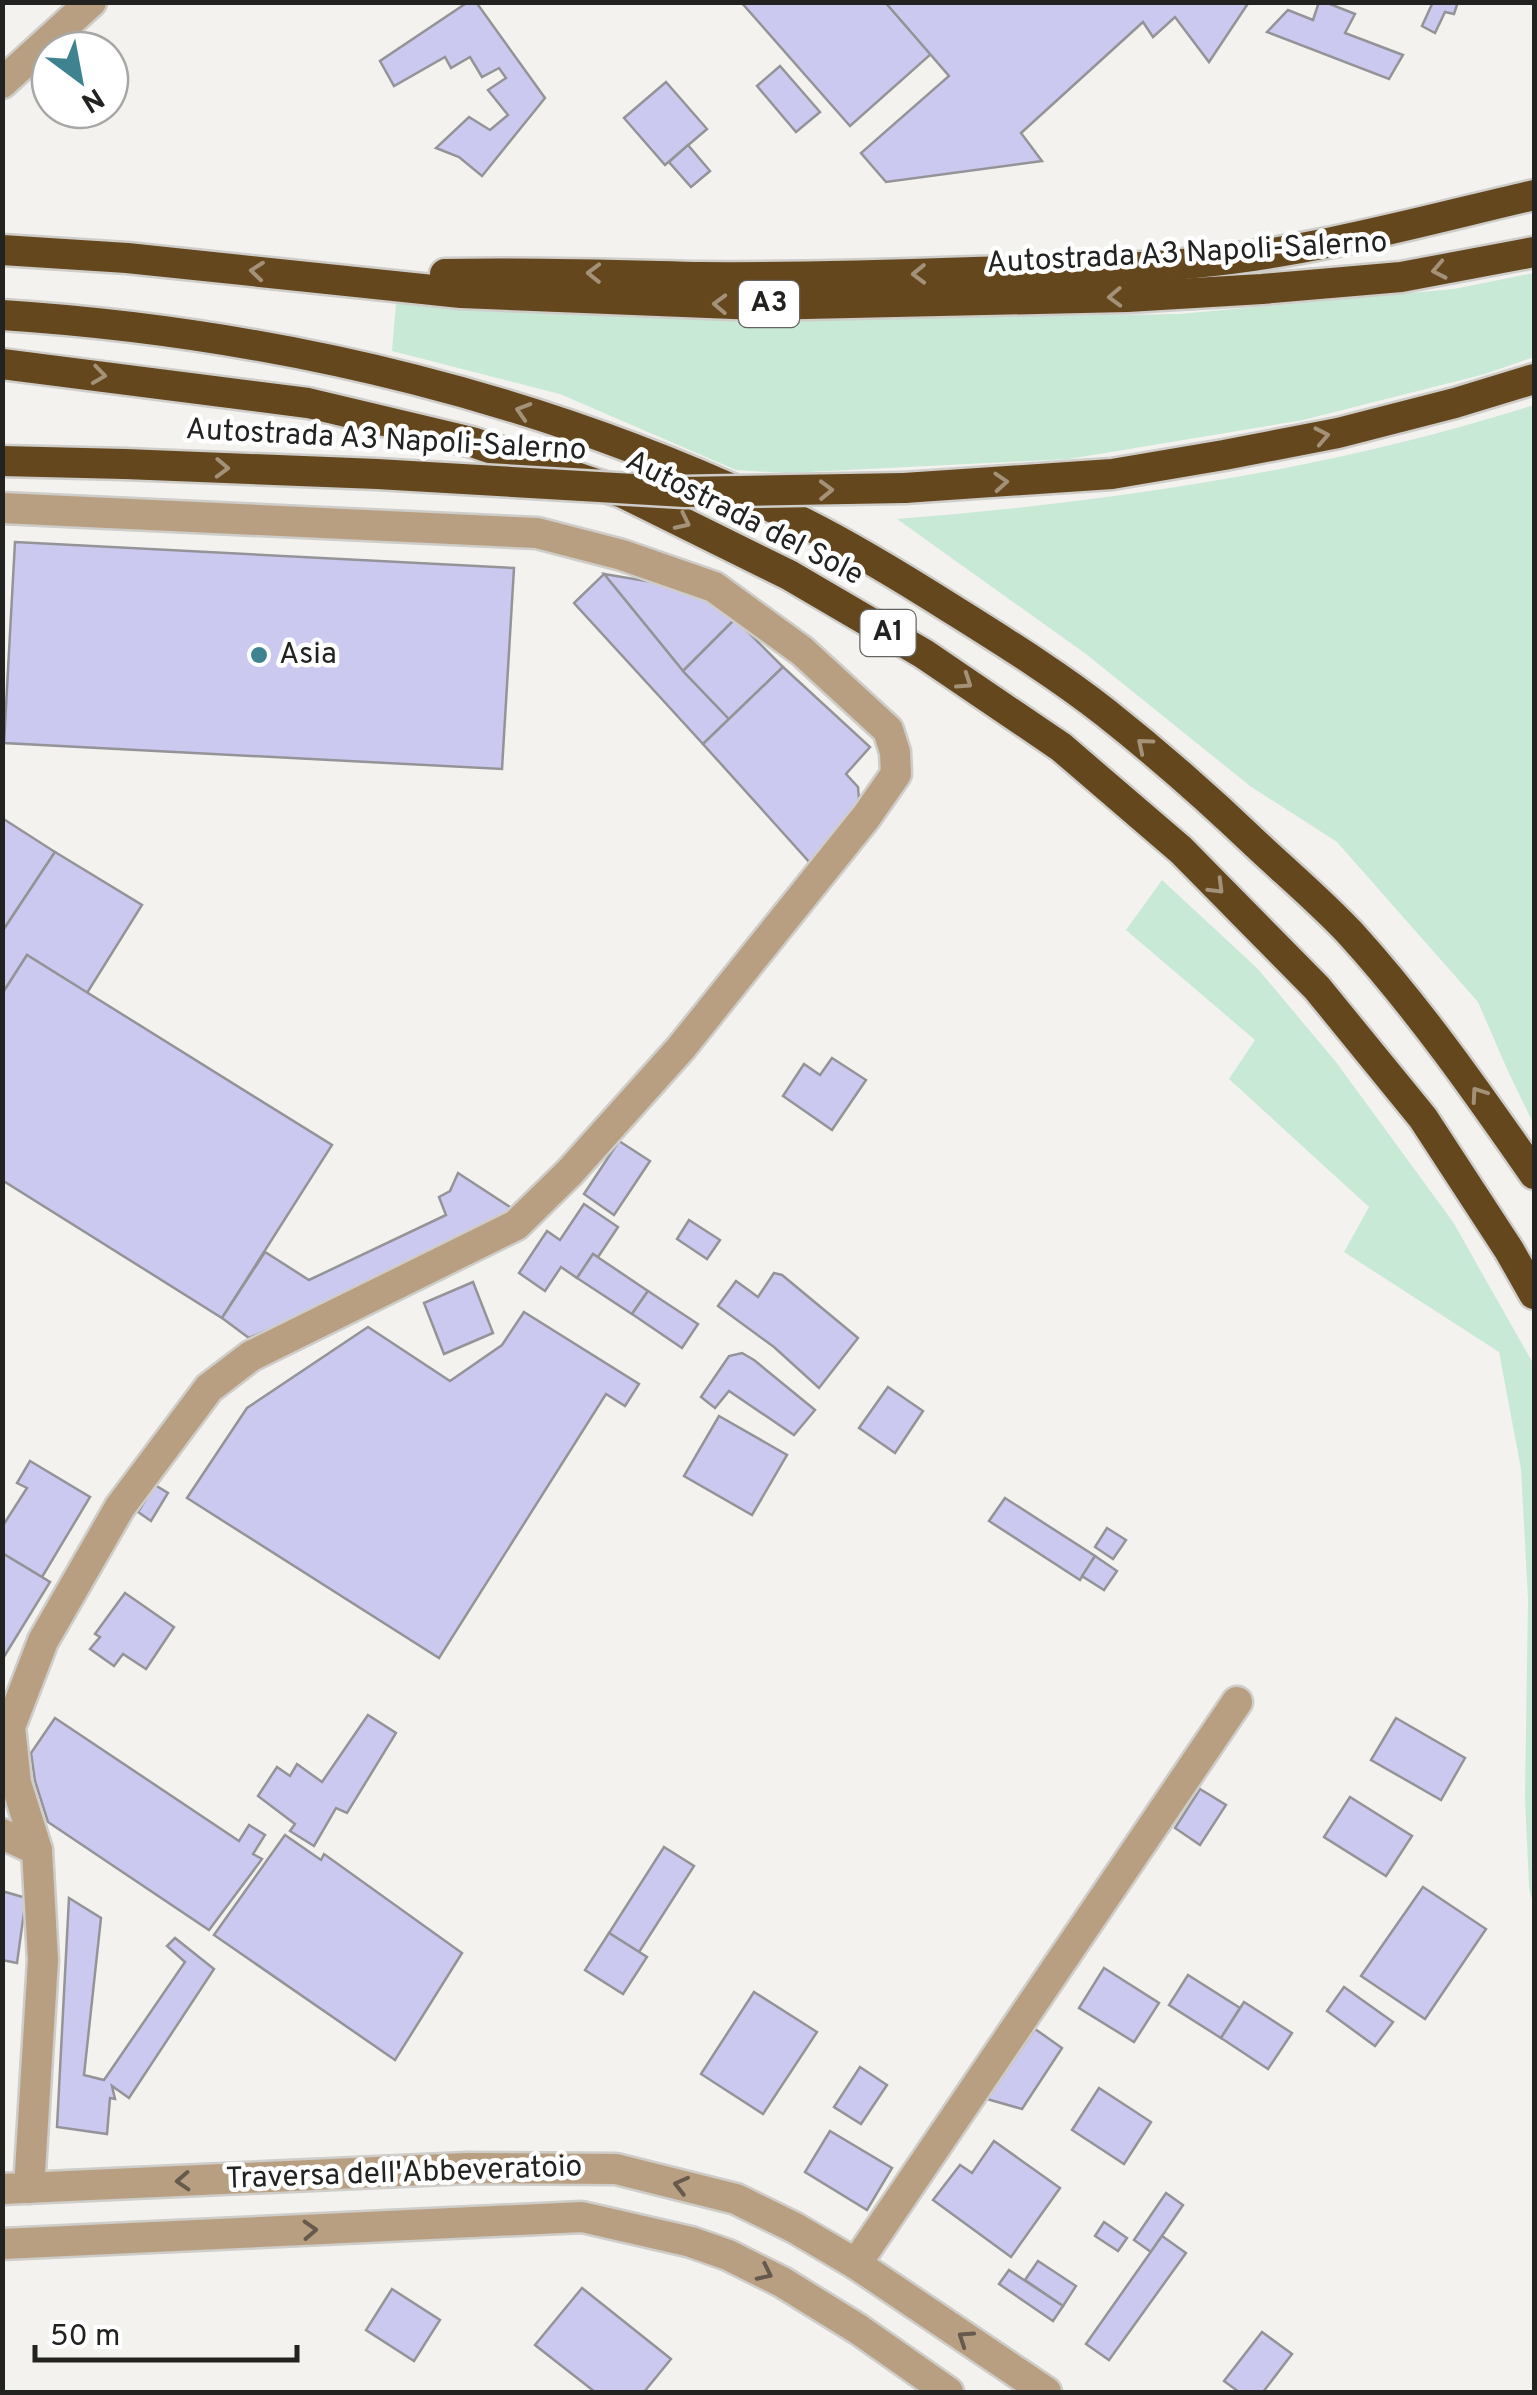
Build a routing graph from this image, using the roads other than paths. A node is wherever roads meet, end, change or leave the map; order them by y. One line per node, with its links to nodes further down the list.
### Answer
1 (91, 3): 2 (street)
2 (2, 83)
3 (1534, 195): 6 (highway, one-way to 6)
4 (2, 250): 6 (highway, Autostrada A3 Napoli-Salerno / A3, one-way to 4)
5 (1534, 252): 6 (highway, Autostrada A3 Napoli-Salerno / A3, one-way to 6)
6 (318, 278)
7 (2, 316): 12 (highway, Autostrada del Sole / A1, one-way to 7)
8 (2, 364): 13 (highway, Autostrada del Sole / A1, one-way to 13)
9 (1534, 379): 10 (highway, Autostrada A3 Napoli-Salerno, one-way to 9, bridge)
10 (2, 461)
11 (2, 508): 16 (street)
12 (1534, 1174)
13 (1534, 1294)
14 (1237, 1702): 19 (street)
15 (2, 1834): 16 (street)
16 (38, 1850): 17 (street)
17 (16, 2188): 19 (street, Traversa dell'Abbeveratoio, one-way to 17)
18 (2, 2244): 20 (street, Traversa dell'Abbeveratoio, one-way to 20)
19 (856, 2264): 21 (street, Traversa dell'Abbeveratoio, one-way to 19)
20 (948, 2392)
21 (1046, 2392)

